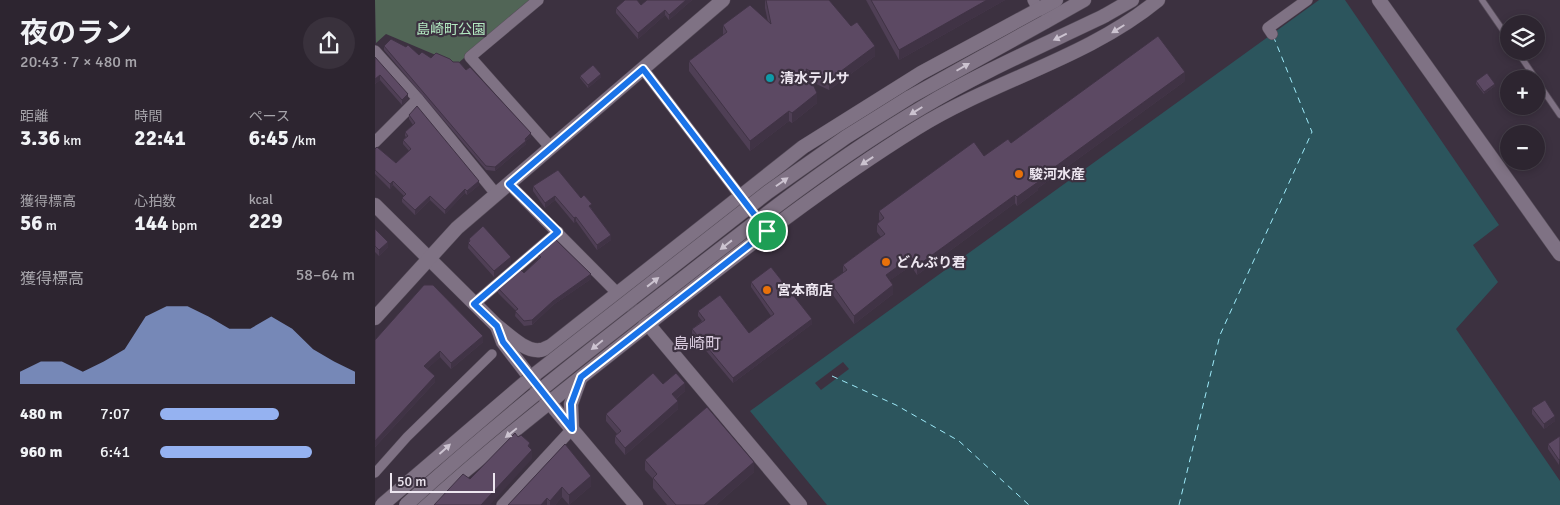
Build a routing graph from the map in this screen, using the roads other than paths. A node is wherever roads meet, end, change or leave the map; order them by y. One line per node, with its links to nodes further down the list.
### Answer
1 (538, 0): 19 (street)
2 (723, 0): 14 (street)
3 (1056, 0): 10 (street)
4 (1083, 0): 38 (street, one-way to 4, bridge)
5 (1132, 0): 39 (street, one-way to 39, bridge)
6 (1158, 0): 24 (street, one-way to 24)
7 (1307, 0): 12 (street)
8 (1379, 0): 26 (street)
9 (1482, 0): 11 (lane)
10 (1036, 4): 22 (street)
11 (1500, 26)
12 (1273, 34)
13 (375, 52): 16 (street)
14 (643, 69): 19 (street); 22 (street)
15 (1545, 92): 17 (lane)
16 (419, 99): 18 (street); 21 (street)
17 (1560, 115)
18 (375, 142)
19 (551, 148): 20 (street)
20 (509, 184): 21 (street); 25 (street)
21 (496, 194): 27 (street)
22 (741, 195): 24 (street); 28 (street)
23 (375, 205): 27 (street)
24 (767, 231): 31 (street)
25 (558, 232): 28 (street); 29 (street)
26 (1560, 254)
27 (428, 258): 29 (street); 30 (street)
28 (618, 292): 31 (street); 32 (street)
29 (474, 304): 32 (street)
30 (375, 318)
31 (648, 324): 34 (street); 43 (street)
32 (497, 326): 35 (street)
33 (492, 354): 37 (street)
34 (581, 377): 35 (street); 36 (street)
35 (549, 402): 36 (street); 40 (street, one-way to 40)
36 (572, 429): 41 (street); 42 (street)
37 (375, 473)
38 (382, 505)
39 (406, 505)
40 (424, 505)
41 (502, 505)
42 (635, 505)
43 (800, 505)

